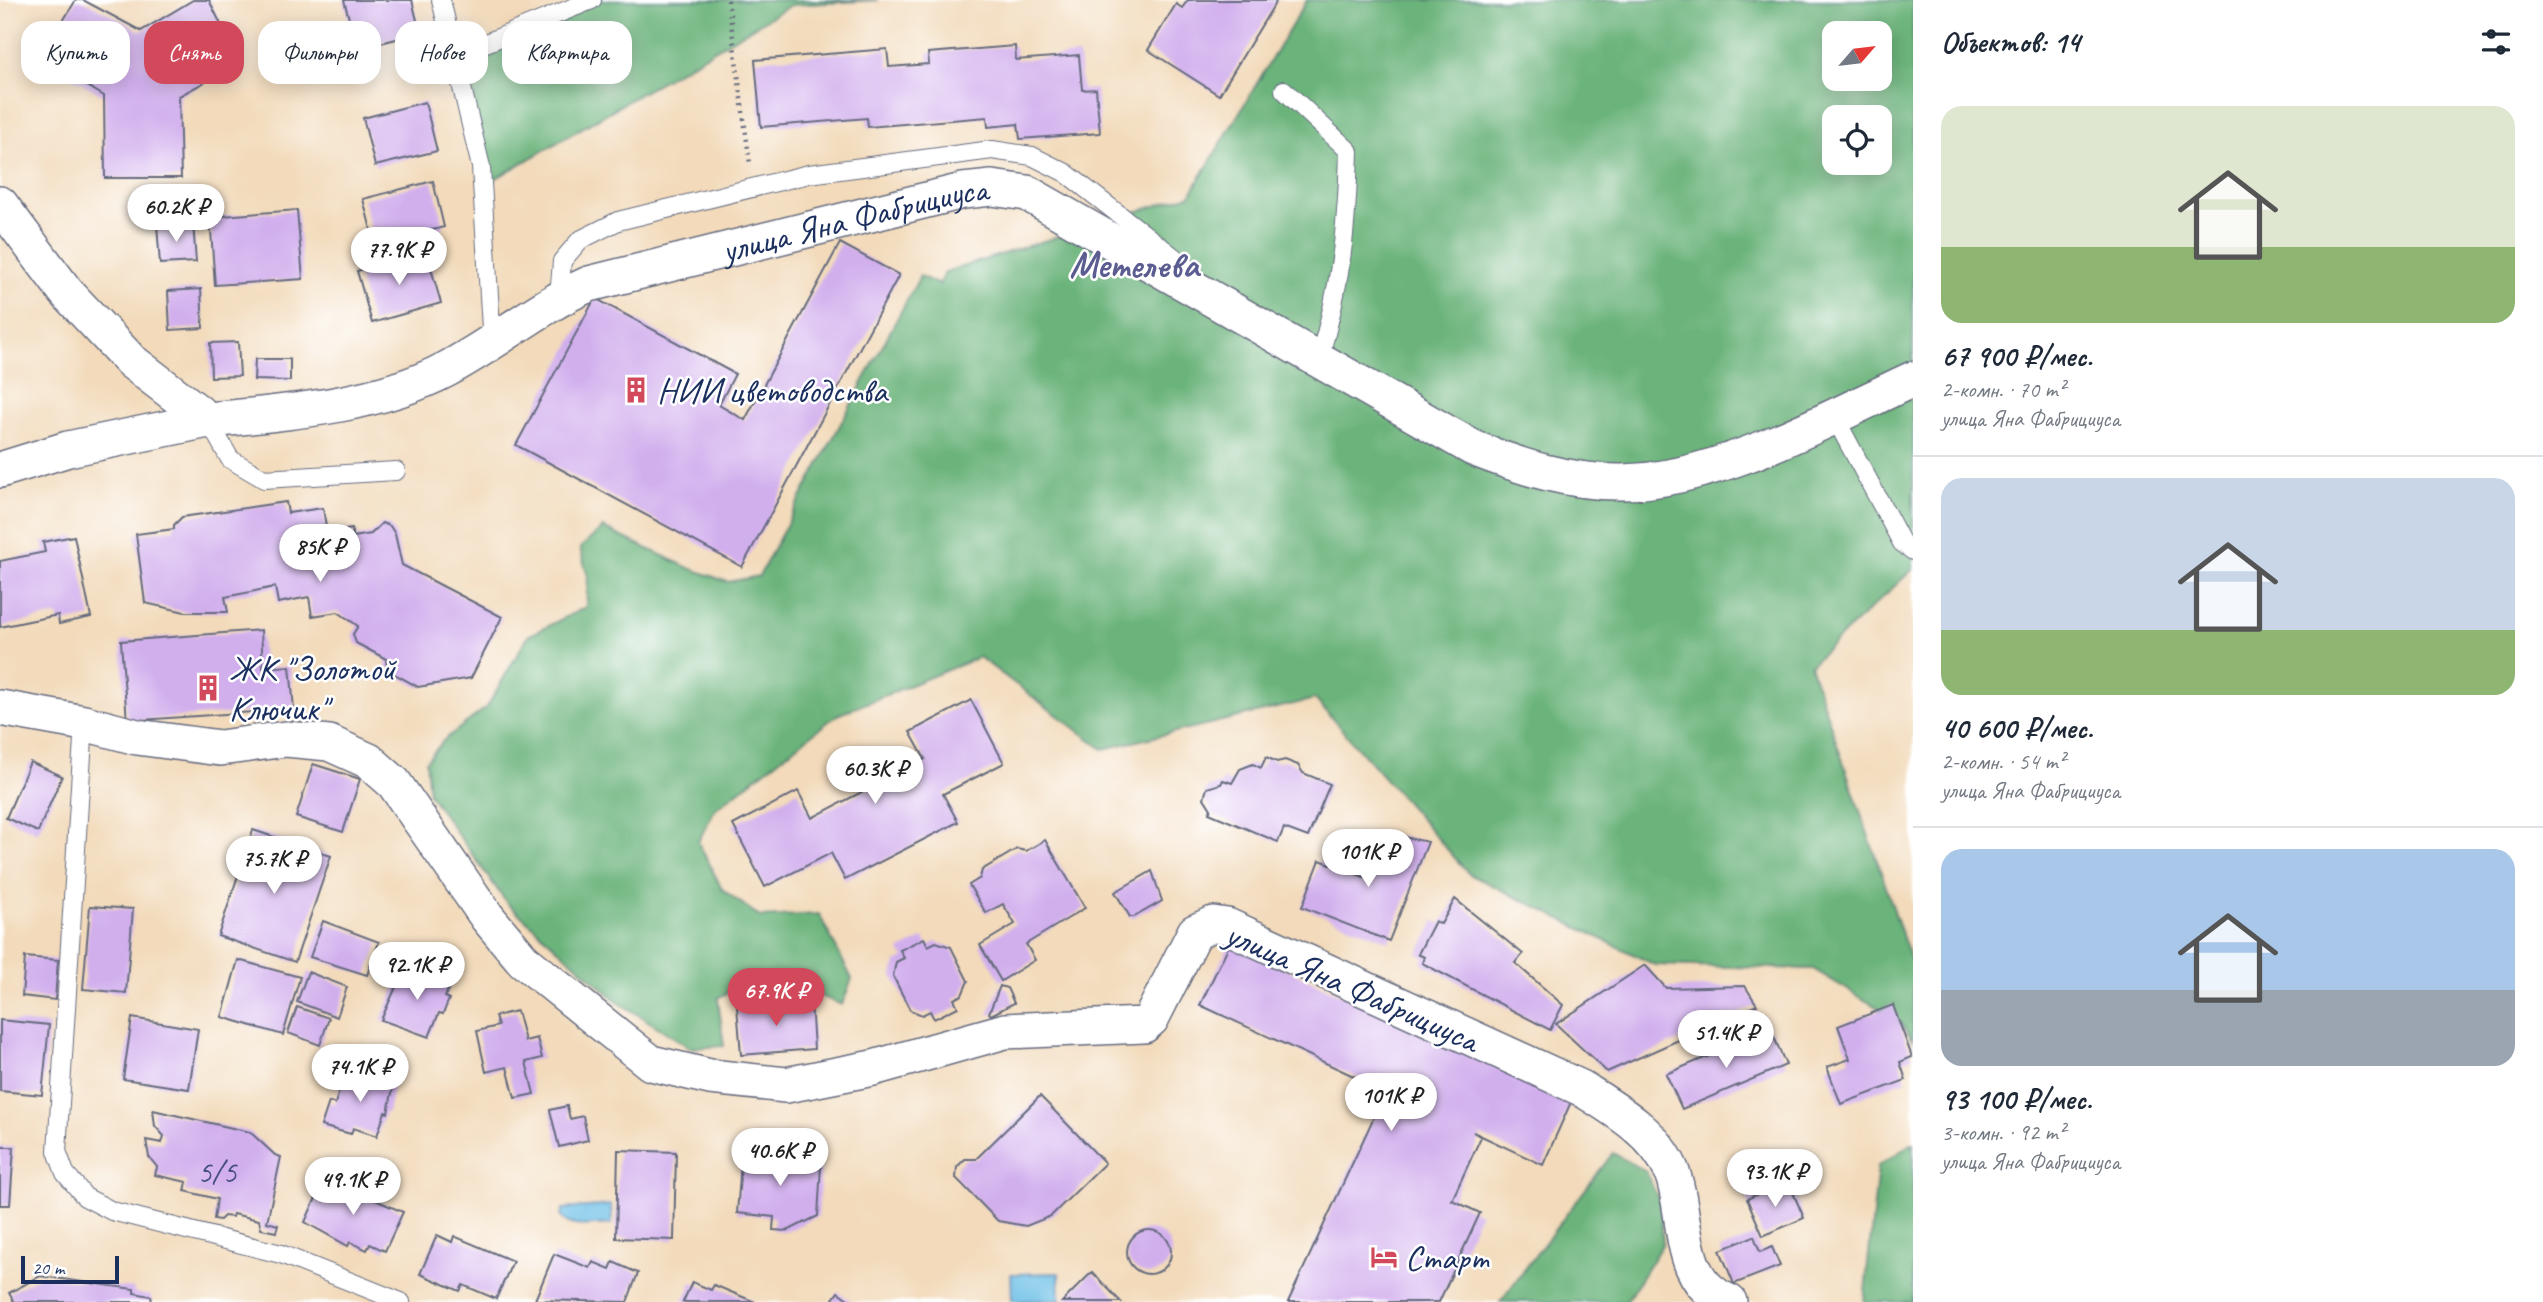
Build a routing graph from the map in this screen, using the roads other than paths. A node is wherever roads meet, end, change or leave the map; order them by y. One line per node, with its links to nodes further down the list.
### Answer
1 (441, 0): 3 (lane)
2 (592, 0): 4 (lane)
3 (447, 21)
4 (488, 42)
5 (462, 84): 10 (lane)
6 (1284, 90): 11 (lane)
7 (0, 204): 14 (street)
8 (559, 298): 9 (street, улица Яна Фабрициуса); 9 (lane); 10 (street, улица Яна Фабрициуса)
9 (1268, 329): 11 (street, улица Яна Фабрициуса)
10 (492, 344): 14 (street, улица Яна Фабрициуса)
11 (1319, 358): 13 (street, улица Яна Фабрициуса)
12 (1913, 379): 13 (street, улица Яна Фабрициуса)
13 (1834, 416): 17 (lane)
14 (208, 420): 15 (street, улица Яна Фабрициуса); 16 (lane)
15 (0, 470)
16 (396, 471)
17 (1913, 551)
18 (0, 708): 19 (street, улица Яна Фабрициуса)
19 (84, 723): 20 (lane); 21 (street, улица Яна Фабрициуса)
20 (401, 1302)
21 (1729, 1302)

